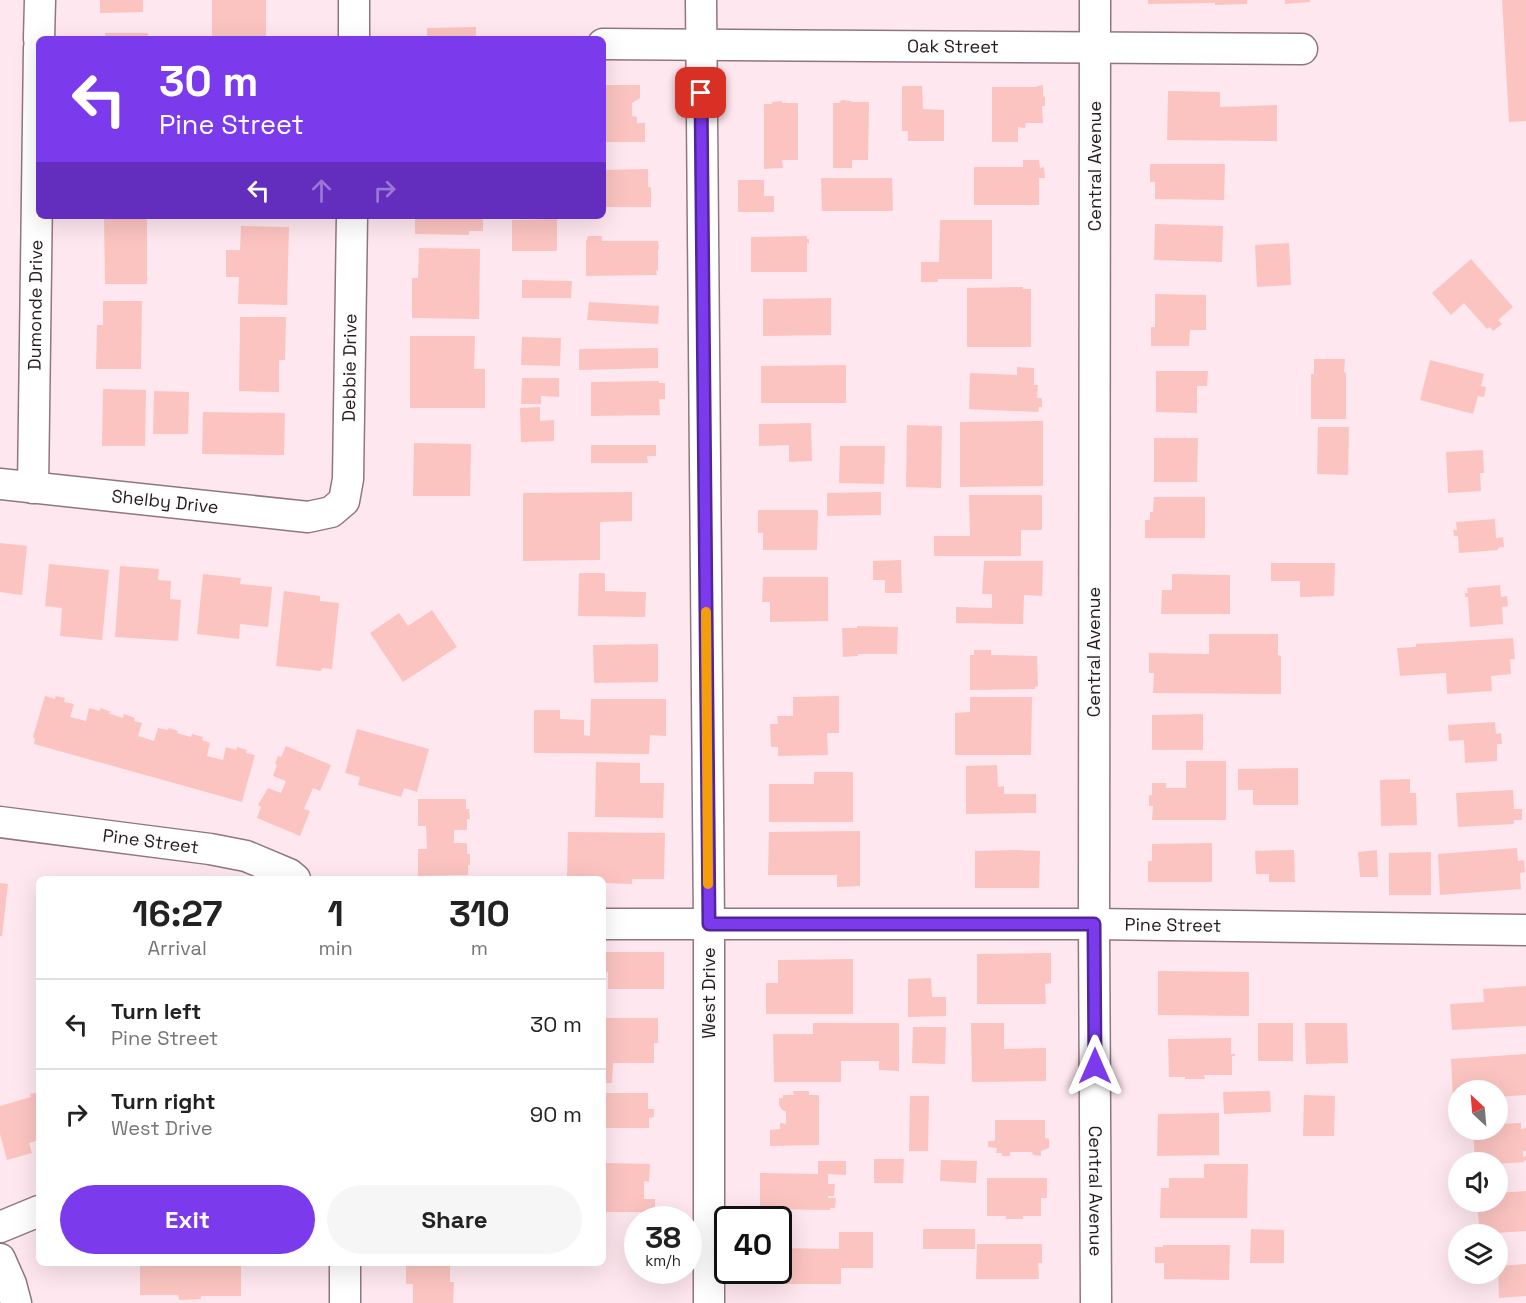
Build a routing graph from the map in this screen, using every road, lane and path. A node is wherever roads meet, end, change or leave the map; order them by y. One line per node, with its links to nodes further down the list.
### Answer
1 (40, 0): 5 (street)
2 (354, 0): 6 (street)
3 (700, 0): 8 (street, West Drive)
4 (1095, 0): 9 (street, Central Avenue)
5 (39, 36)
6 (354, 36)
7 (606, 44): 8 (street, Oak Street)
8 (701, 45): 9 (street, Oak Street); 19 (street, West Drive)
9 (1095, 48): 10 (street, Oak Street); 20 (street, Central Avenue)
10 (1302, 49)
11 (37, 219): 14 (street, Dumonde Drive)
12 (352, 219): 15 (street, Debbie Drive)
13 (0, 484): 14 (street, Shelby Drive)
14 (33, 488): 15 (street, Shelby Drive)
15 (331, 512)
16 (0, 822): 17 (street, Pine Street)
17 (291, 876)
18 (606, 924): 19 (street, Pine Street)
19 (709, 924): 20 (street, Pine Street); 28 (street, West Drive)
20 (1094, 924): 21 (street, Pine Street); 29 (street, Central Avenue)
21 (1526, 930)
22 (36, 1212): 23 (street)
23 (0, 1227)
24 (0, 1259): 26 (street)
25 (345, 1266): 27 (street)
26 (16, 1303)
27 (345, 1303)
28 (709, 1303)
29 (1096, 1303)

